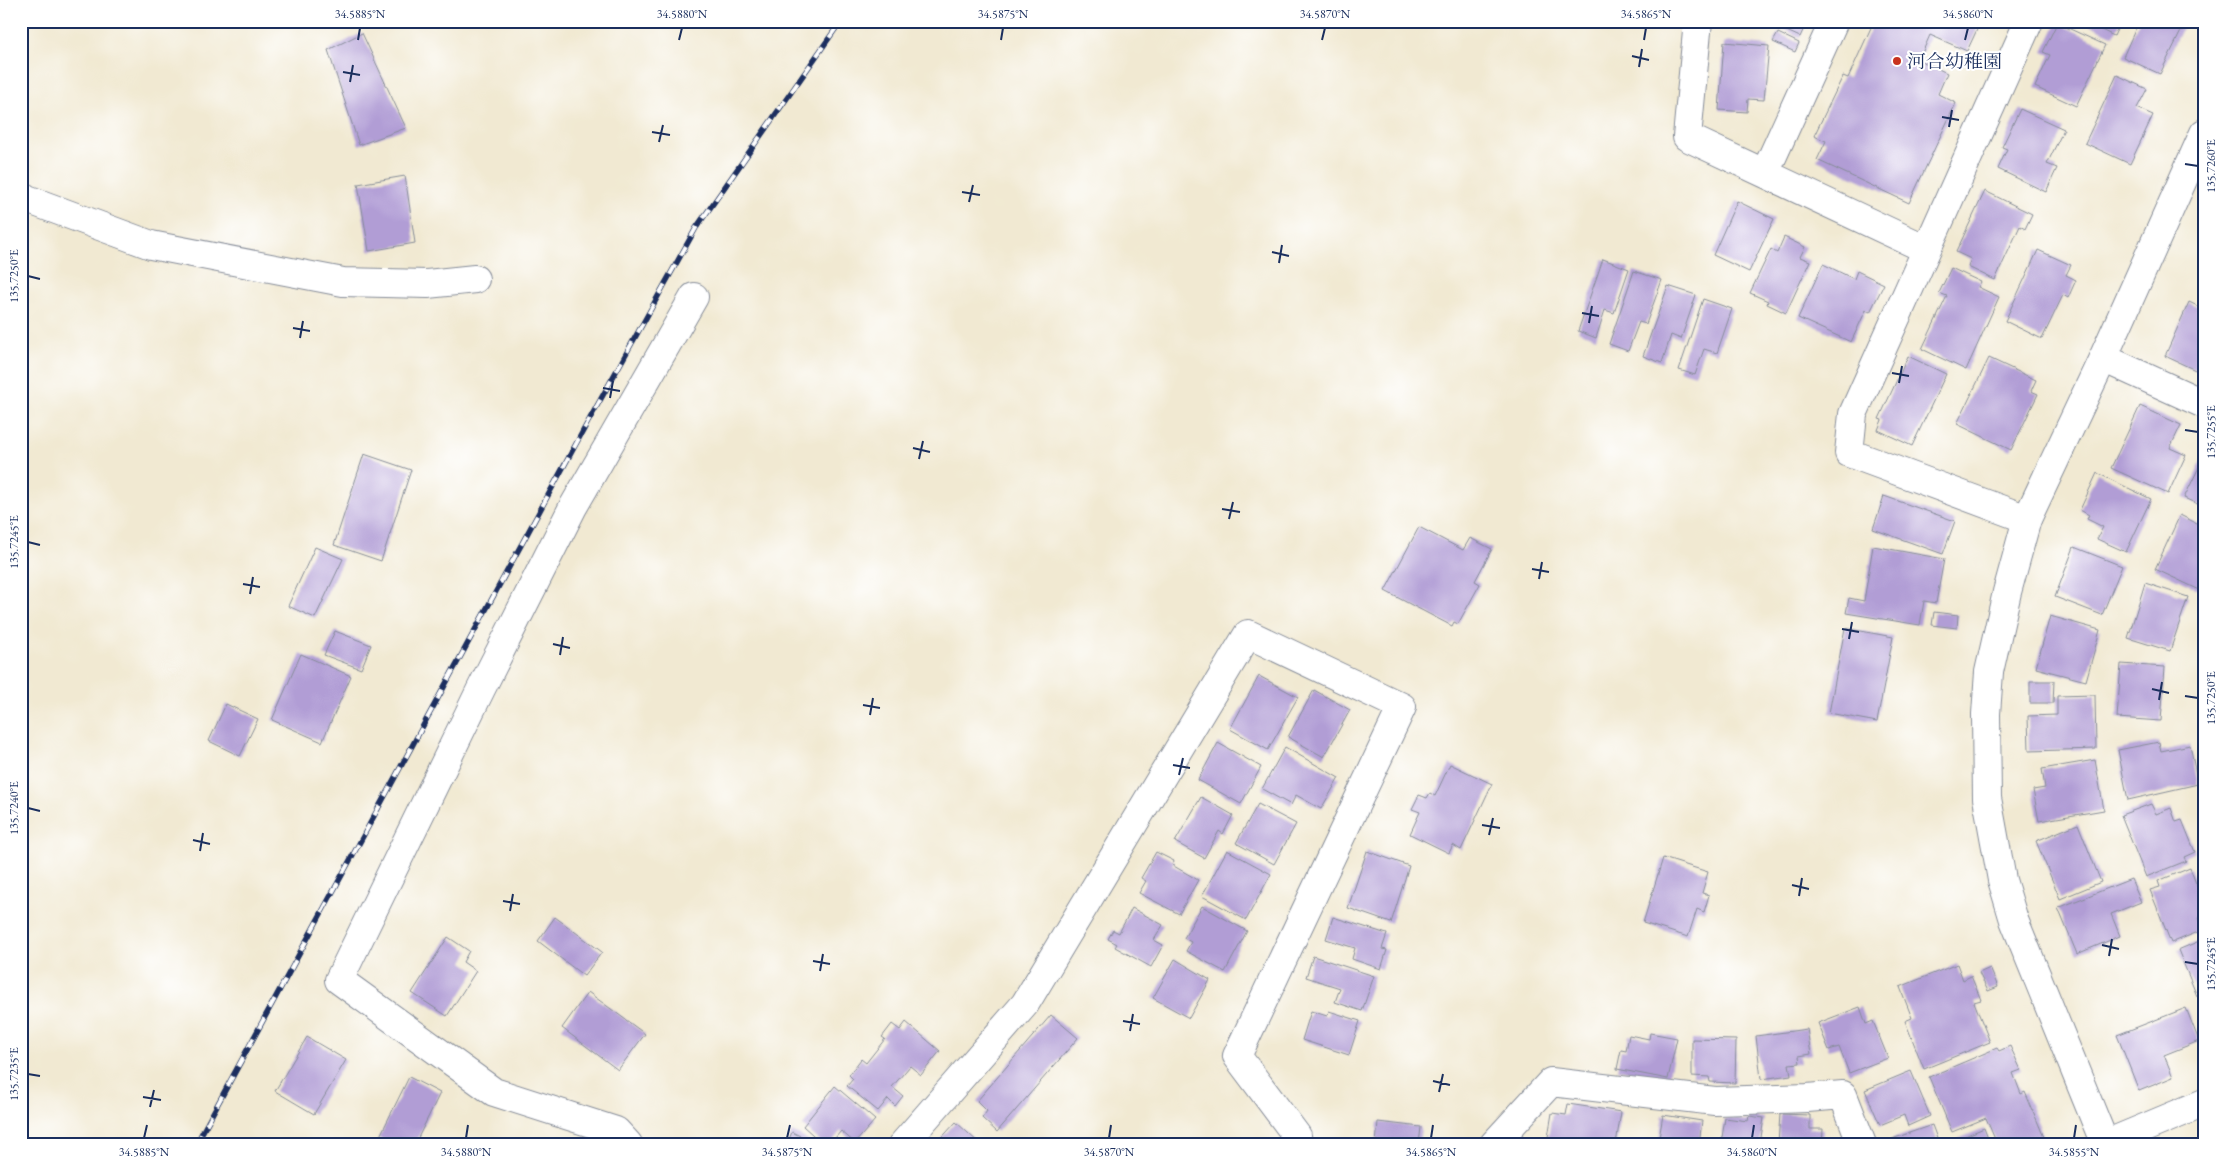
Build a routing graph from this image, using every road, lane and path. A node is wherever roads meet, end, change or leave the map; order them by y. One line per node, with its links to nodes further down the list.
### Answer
1 (1698, 21): 5 (street)
2 (1834, 21): 5 (street)
3 (2029, 21): 7 (street)
4 (2204, 133): 10 (street)
5 (1765, 173): 7 (street)
6 (21, 195): 8 (street)
7 (1926, 249): 12 (street)
8 (475, 279)
9 (694, 297): 14 (street)
10 (2103, 358): 11 (street); 12 (street)
11 (2204, 404)
12 (2027, 519): 19 (street)
13 (2204, 1103): 19 (street)
14 (628, 1144)
15 (903, 1144): 16 (street)
16 (1293, 1144)
17 (1494, 1144): 18 (street)
18 (1862, 1144)
19 (2105, 1144)

